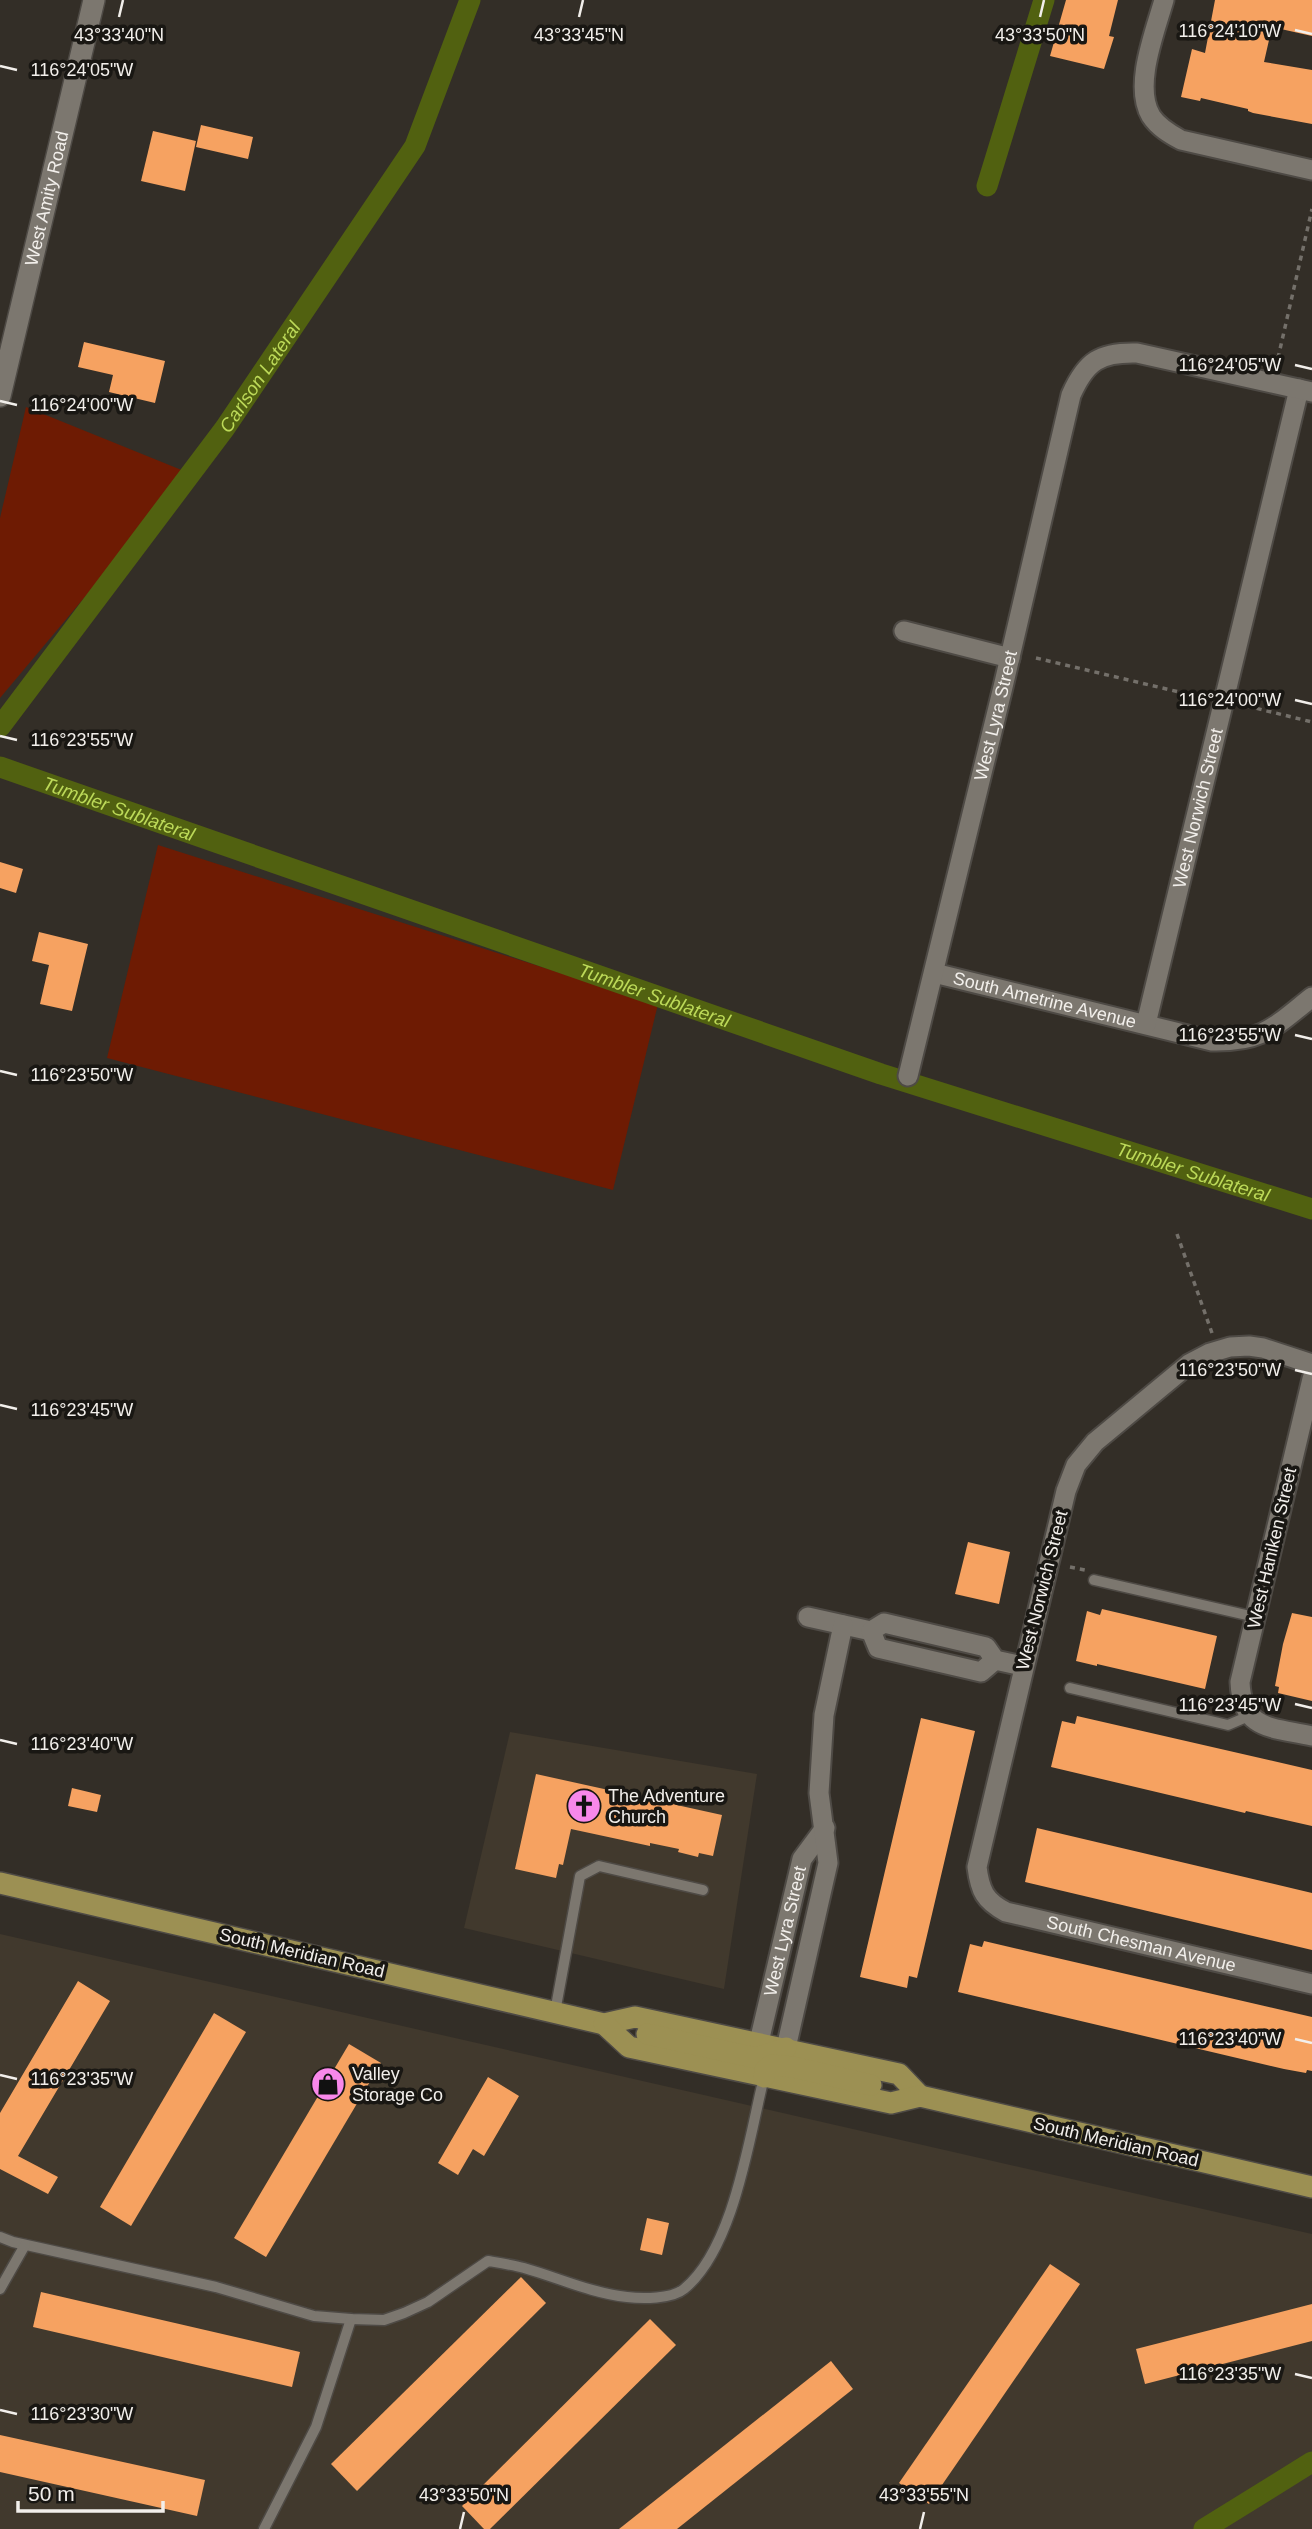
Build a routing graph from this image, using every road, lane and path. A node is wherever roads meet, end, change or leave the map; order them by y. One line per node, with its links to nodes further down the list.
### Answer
1 (94, 0): 7 (main road, West Amity Road)
2 (1164, 0): 3 (street)
3 (1312, 170)
4 (1312, 209): 5 (path)
5 (1278, 358)
6 (1305, 391): 9 (street, West Lyra Street); 16 (street, West Norwich Street)
7 (0, 396)
8 (904, 631): 9 (street)
9 (1010, 658): 14 (street, West Lyra Street)
10 (1036, 658): 11 (path)
11 (1200, 697)
12 (1247, 706): 13 (path)
13 (1312, 722)
14 (934, 973): 16 (street, South Ametrine Avenue); 17 (street, West Lyra Street)
15 (1312, 997): 16 (street, South Ametrine Avenue)
16 (1146, 1024)
17 (908, 1076)
18 (1177, 1234): 19 (path)
19 (1211, 1343): 20 (street); 26 (street, West Norwich Street)
20 (1312, 1364)
21 (1312, 1379): 24 (street, West Haniken Street)
22 (1094, 1580): 24 (lane)
23 (808, 1617): 25 (street)
24 (1255, 1617): 28 (street, West Haniken Street)
25 (843, 1625): 26 (street); 30 (street, West Lyra Street)
26 (1023, 1666): 32 (street, West Norwich Street)
27 (1070, 1688): 28 (lane)
28 (1249, 1716): 29 (street)
29 (1312, 1737)
30 (825, 1828): 37 (street, West Lyra Street); 38 (street, West Lyra Street)
31 (0, 1883): 35 (main road, South Meridian Road)
32 (980, 1888): 34 (street, South Chesman Avenue)
33 (703, 1890): 35 (lane)
34 (1312, 1984)
35 (555, 2012): 36 (main road, South Meridian Road)
36 (609, 2029): 37 (main road, South Meridian Road); 38 (main road); 39 (main road, South Meridian Road)
37 (759, 2042): 38 (main road, South Meridian Road)
38 (786, 2048): 40 (main road, South Meridian Road)
39 (764, 2077): 40 (main road, South Meridian Road); 45 (lane)
40 (917, 2092): 41 (main road, South Meridian Road)
41 (1312, 2187)
42 (0, 2237): 43 (lane)
43 (25, 2245): 44 (lane); 45 (lane)
44 (0, 2289)
45 (351, 2319): 46 (lane)
46 (264, 2529)

